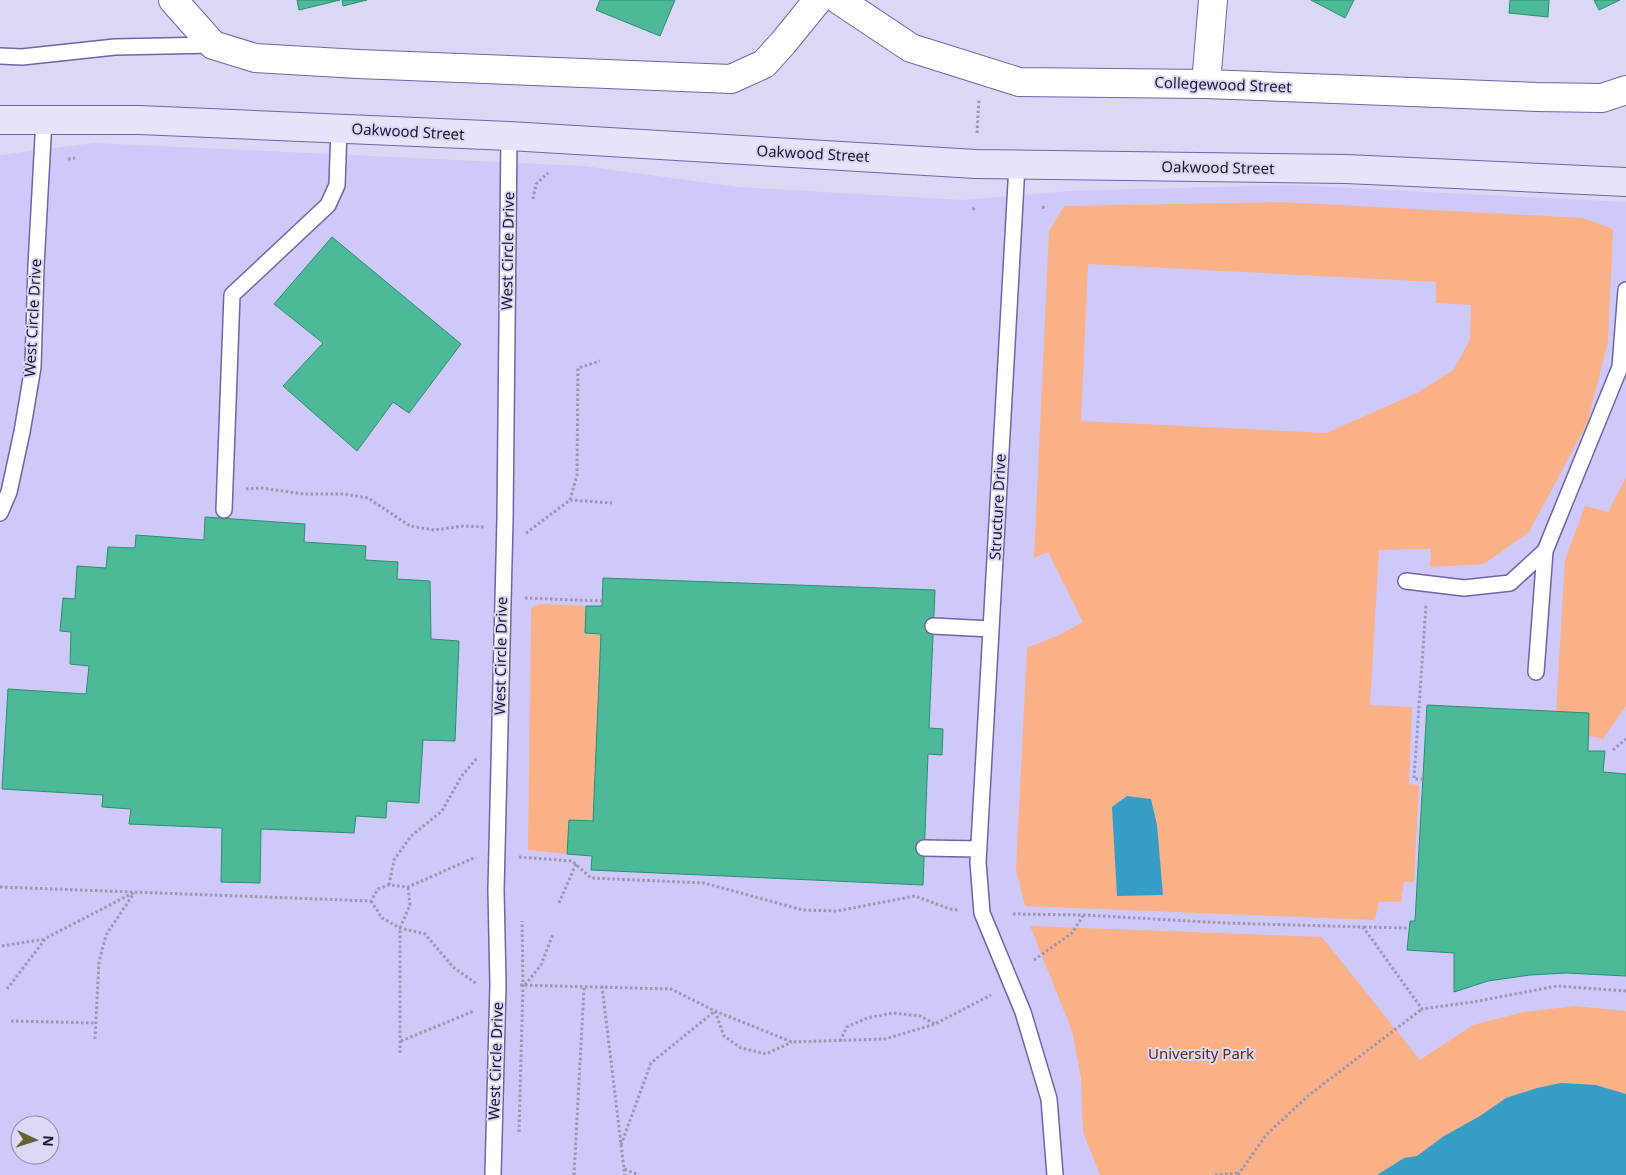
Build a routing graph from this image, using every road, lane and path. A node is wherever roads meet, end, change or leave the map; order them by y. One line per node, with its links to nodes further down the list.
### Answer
1 (173, 0): 5 (street)
2 (818, 0): 5 (street)
3 (839, 0): 7 (street, Collegewood Street)
4 (1213, 0): 7 (street)
5 (213, 45): 6 (lane)
6 (0, 56)
7 (1206, 84): 8 (street, Collegewood Street)
8 (1626, 90)
9 (980, 94): 13 (path)
10 (44, 119): 11 (street, Oakwood Street); 12 (street, Oakwood Street); 27 (lane, West Circle Drive)
11 (0, 120)
12 (339, 129): 14 (street, Oakwood Street); 23 (lane)
13 (977, 133)
14 (509, 136): 17 (street, Oakwood Street); 85 (lane, West Circle Drive)
15 (75, 158): 16 (path)
16 (68, 159)
17 (1018, 165): 18 (street, Oakwood Street); 36 (lane, Structure Drive)
18 (1626, 182)
19 (1042, 207): 20 (path)
20 (1047, 208)
21 (1626, 290): 30 (lane)
22 (600, 361): 24 (path)
23 (224, 489): 26 (lane); 28 (path)
24 (570, 500): 25 (path); 29 (path)
25 (612, 503)
26 (224, 510)
27 (0, 513)
28 (485, 527)
29 (526, 533)
30 (1545, 551): 31 (lane); 37 (lane)
31 (1406, 581)
32 (1426, 597): 41 (path)
33 (524, 598): 34 (path)
34 (602, 602)
35 (933, 626): 36 (lane)
36 (991, 629): 43 (lane, Structure Drive)
37 (1536, 672)
38 (1626, 738): 39 (path)
39 (1613, 750)
40 (480, 754): 47 (path)
41 (1423, 779)
42 (924, 848): 43 (lane)
43 (979, 849): 89 (lane, Structure Drive)
44 (478, 856): 49 (path)
45 (516, 857): 46 (path)
46 (576, 864): 52 (path); 53 (path)
47 (389, 885): 49 (path); 51 (path)
48 (0, 887): 50 (path)
49 (408, 887): 57 (path)
50 (135, 892): 51 (path); 60 (path); 75 (path)
51 (371, 901): 57 (path)
52 (559, 903)
53 (958, 910)
54 (1013, 914): 55 (path)
55 (1084, 915): 56 (path); 62 (path)
56 (1363, 927): 58 (path); 71 (path)
57 (400, 928): 63 (path); 78 (path)
58 (1408, 928)
59 (553, 934): 65 (path)
60 (46, 938): 61 (path); 68 (path)
61 (2, 946)
62 (1034, 960)
63 (481, 984)
64 (518, 985): 65 (path)
65 (525, 985): 67 (path)
66 (602, 986): 67 (path); 73 (path); 82 (path)
67 (584, 988): 86 (path)
68 (8, 989)
69 (1626, 991): 71 (path)
70 (991, 995): 76 (path)
71 (1422, 1009): 84 (path)
72 (474, 1011): 78 (path)
73 (715, 1011): 79 (path); 79 (path); 82 (path)
74 (10, 1021): 75 (path)
75 (96, 1023): 77 (path)
76 (935, 1024): 80 (path); 80 (path)
77 (95, 1039)
78 (401, 1041): 81 (path)
79 (792, 1042): 80 (path)
80 (839, 1042)
81 (400, 1052)
82 (621, 1145): 83 (path)
83 (624, 1169): 87 (path); 88 (path)
84 (1239, 1174): 90 (path)
85 (493, 1175)
86 (574, 1175)
87 (625, 1175)
88 (639, 1175)
89 (1055, 1175)
90 (1215, 1175)

